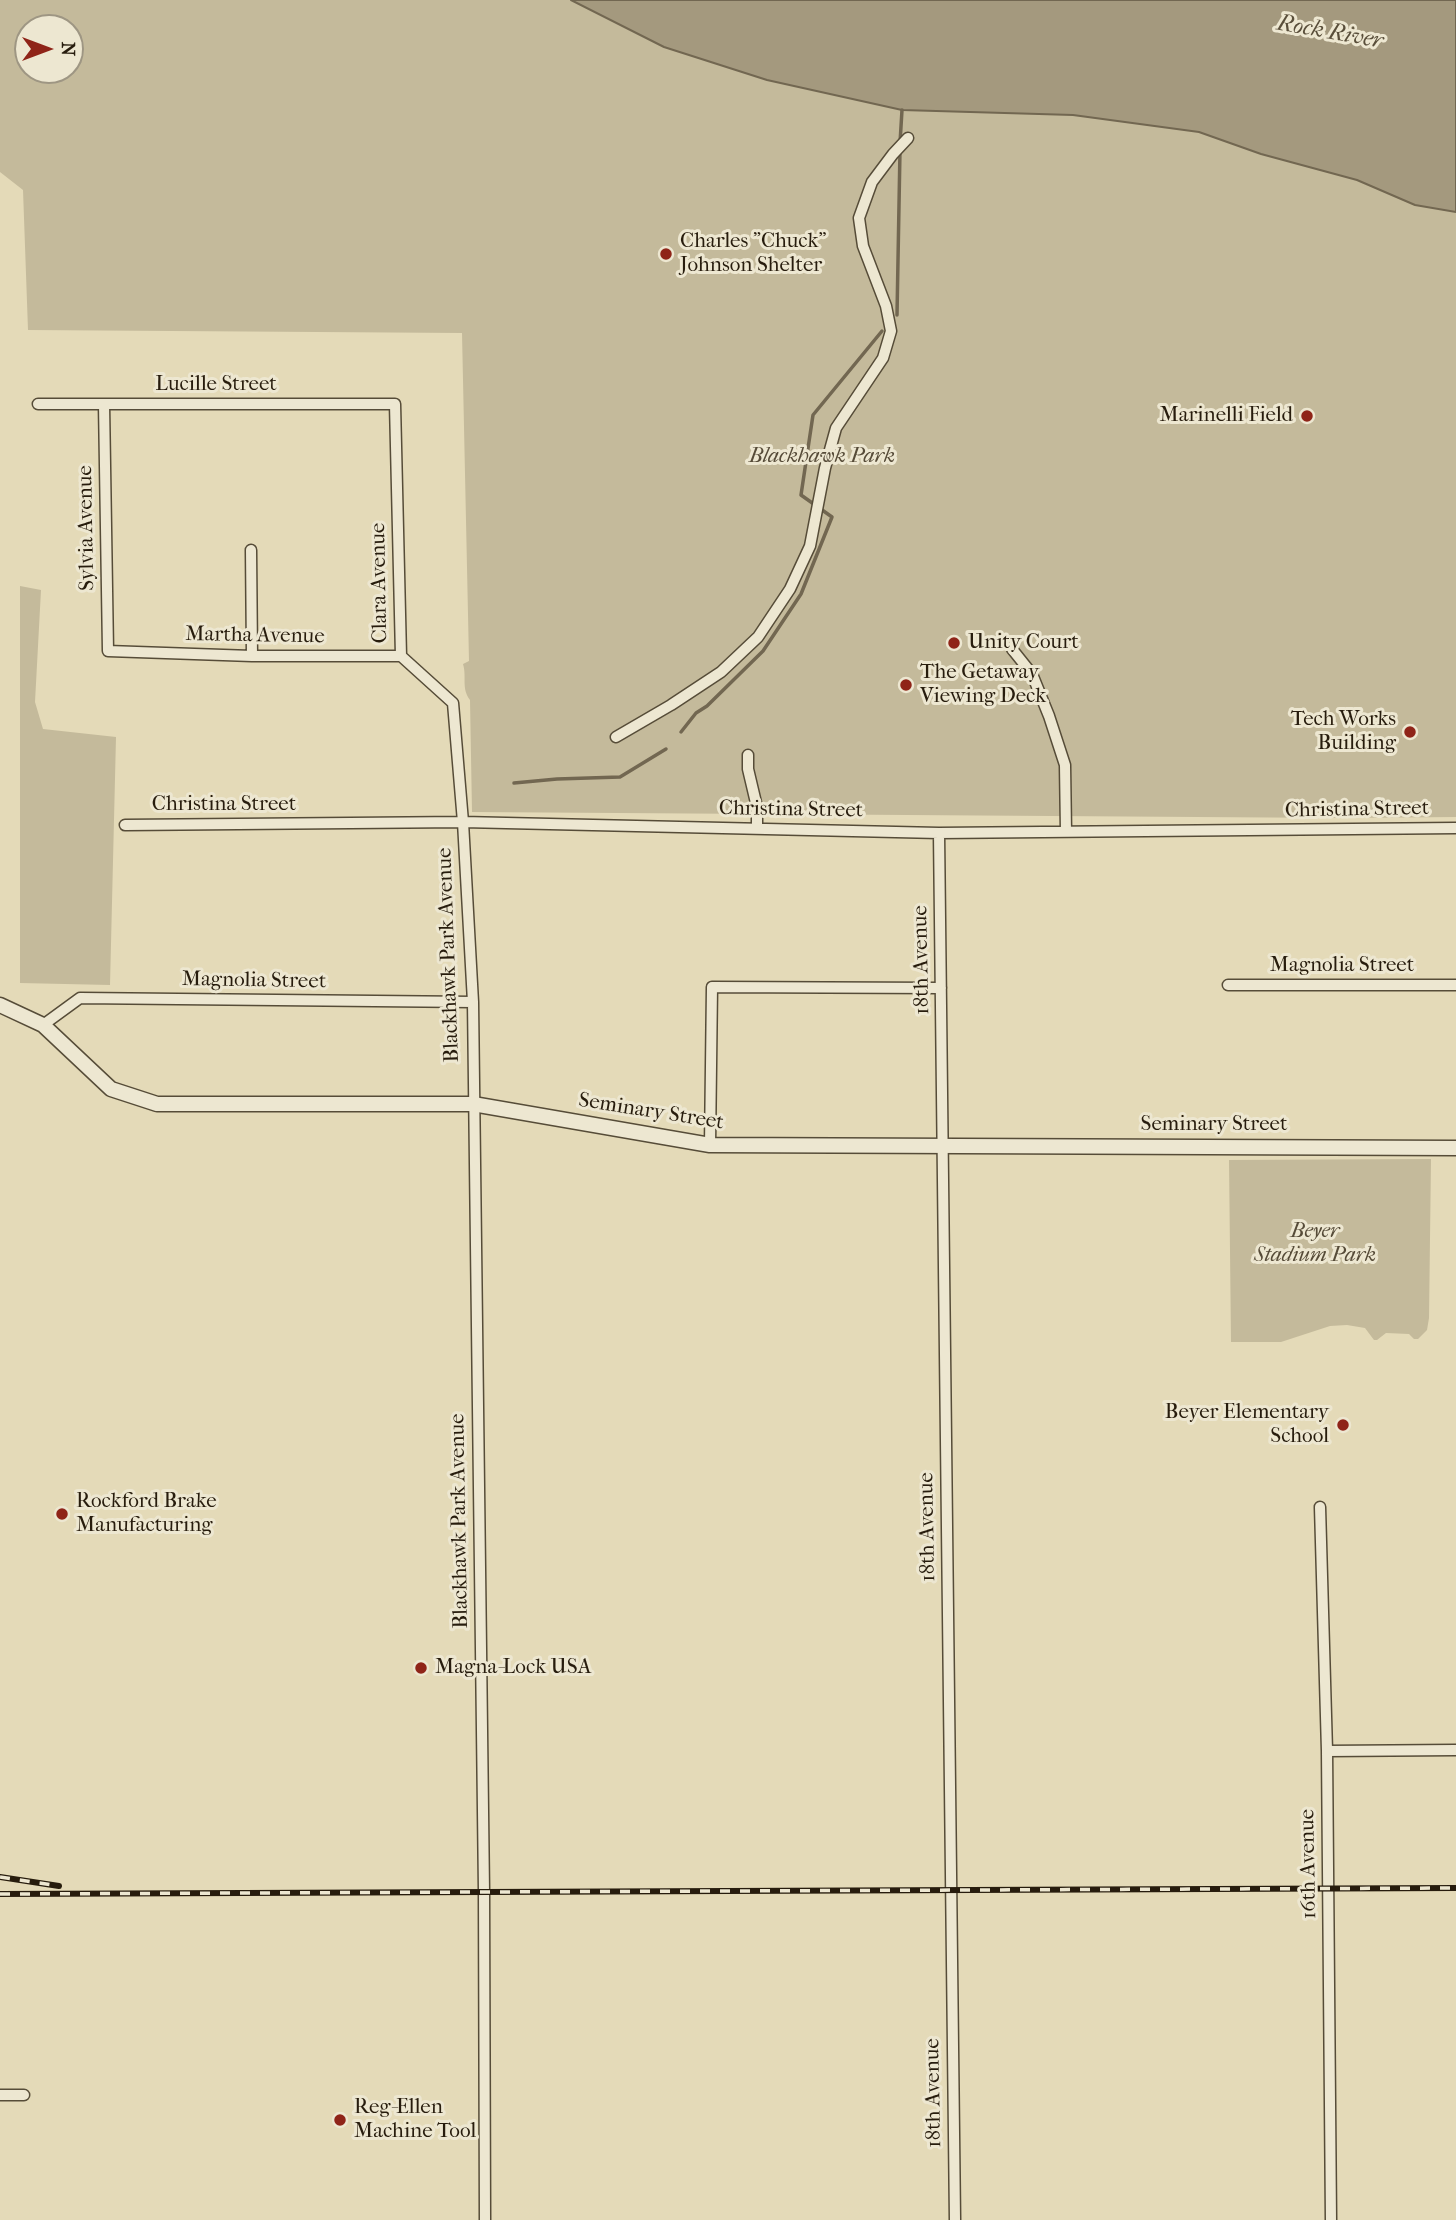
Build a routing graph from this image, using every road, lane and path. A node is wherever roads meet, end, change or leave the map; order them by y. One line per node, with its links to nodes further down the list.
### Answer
1 (908, 138): 10 (street)
2 (38, 404): 3 (street, Lucille Street)
3 (104, 404): 4 (street, Lucille Street); 7 (street, Sylvia Avenue)
4 (395, 404): 9 (street, Clara Avenue)
5 (251, 550): 8 (street)
6 (1012, 649): 16 (street)
7 (108, 651): 8 (street, Martha Avenue)
8 (252, 656): 9 (street, Martha Avenue)
9 (401, 656): 12 (street, Clara Avenue)
10 (616, 737)
11 (748, 755): 15 (street)
12 (463, 822): 13 (street, Christina Street); 15 (street, Christina Street); 21 (street, Blackhawk Park Avenue)
13 (125, 825)
14 (1456, 828): 16 (street, Christina Street)
15 (757, 829): 17 (street, Christina Street)
16 (1066, 832): 17 (street, Christina Street)
17 (939, 833): 20 (street, 18th Avenue)
18 (1228, 985): 19 (street, Magnolia Street)
19 (1456, 985)
20 (942, 988): 25 (street); 26 (street, 18th Avenue)
21 (472, 1002): 23 (street, Magnolia Street); 24 (street, Blackhawk Park Avenue)
22 (0, 1005): 23 (street, Seminary Street)
23 (43, 1025): 24 (street, Seminary Street)
24 (473, 1104): 25 (street, Seminary Street); 33 (street, Blackhawk Park Avenue)
25 (710, 1145): 26 (street, Seminary Street)
26 (943, 1145): 27 (street, Seminary Street); 34 (street, 18th Avenue)
27 (1456, 1148)
28 (1320, 1507): 30 (street, 16th Avenue)
29 (1456, 1750): 30 (street)
30 (1327, 1751): 35 (street, 16th Avenue)
31 (0, 2095): 32 (street)
32 (24, 2095)
33 (485, 2220)
34 (955, 2220)
35 (1331, 2220)

